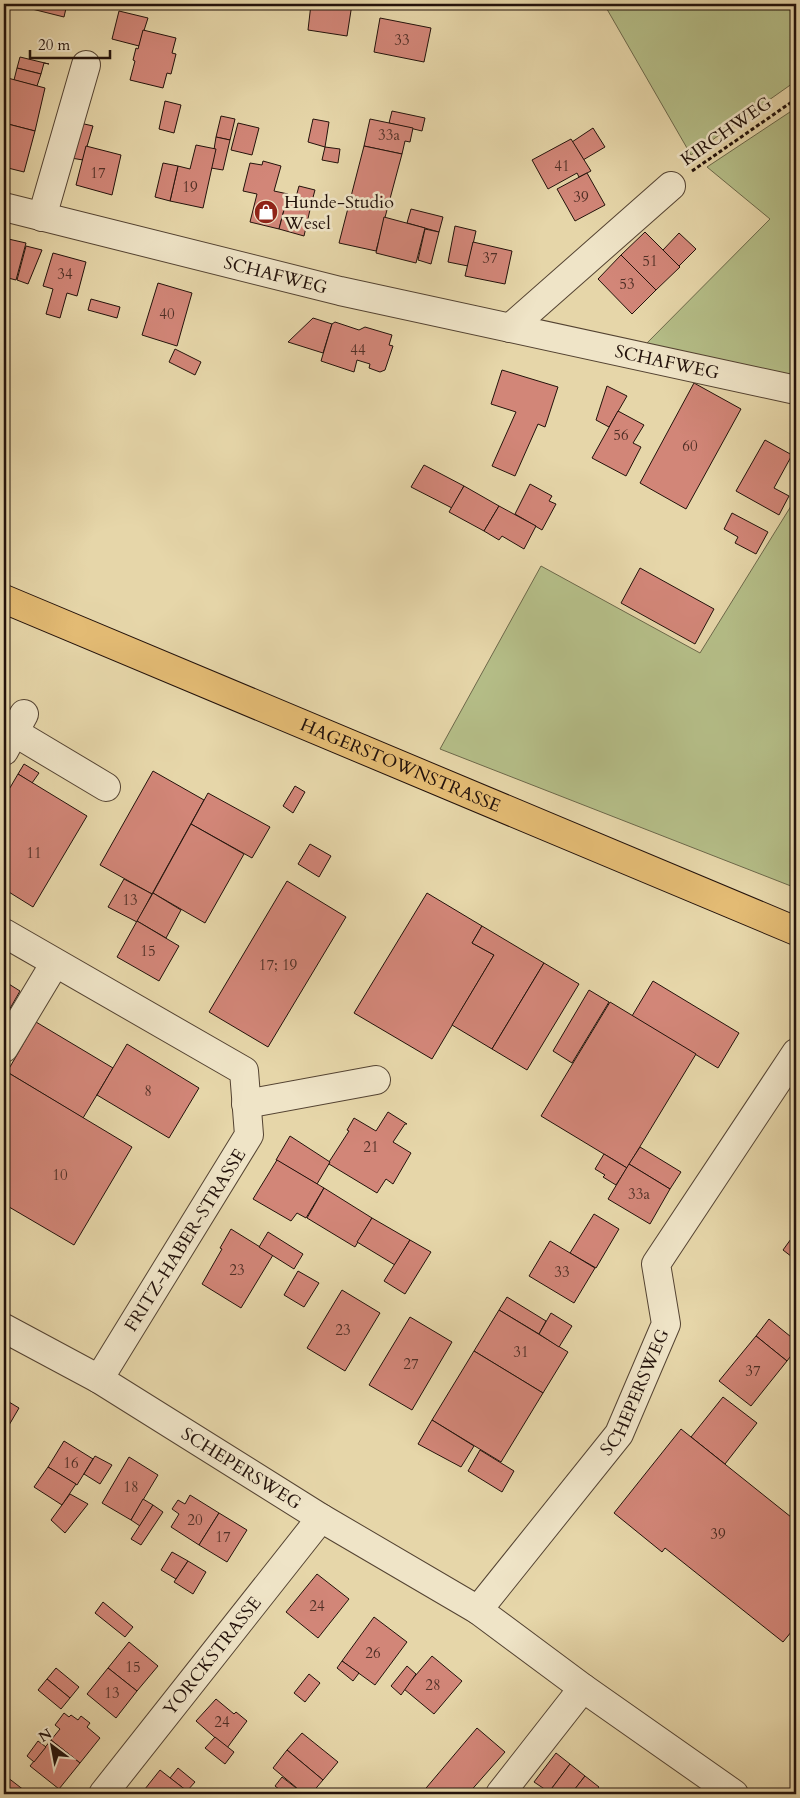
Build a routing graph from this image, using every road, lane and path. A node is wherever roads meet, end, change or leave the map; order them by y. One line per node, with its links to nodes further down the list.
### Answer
1 (86, 64): 5 (street)
2 (796, 99): 3 (path, KIRCHWEG)
3 (671, 186): 6 (street)
4 (4, 207): 5 (street, SCHAFWEG)
5 (42, 217): 6 (street, SCHAFWEG)
6 (510, 328): 7 (street, SCHAFWEG)
7 (796, 390)
8 (4, 599): 11 (main road, HAGERSTOWNSTRASSE)
9 (14, 732): 10 (street)
10 (106, 787)
11 (796, 931)
12 (4, 933): 13 (street, FRITZ-HABER-STRASSE)
13 (56, 962): 14 (street); 17 (street, FRITZ-HABER-STRASSE)
14 (4, 1048)
15 (796, 1053): 21 (street, SCHEPERSWEG)
16 (376, 1080): 17 (street)
17 (246, 1104): 19 (street, FRITZ-HABER-STRASSE)
18 (4, 1328): 19 (street, SCHEPERSWEG)
19 (99, 1379): 20 (street, SCHEPERSWEG)
20 (321, 1518): 21 (street, SCHEPERSWEG); 23 (street, YORCKSTRASSE)
21 (478, 1610): 22 (street, SCHEPERSWEG)
22 (582, 1688): 24 (street); 25 (street, SCHEPERSWEG)
23 (103, 1794)
24 (500, 1794)
25 (734, 1794)

